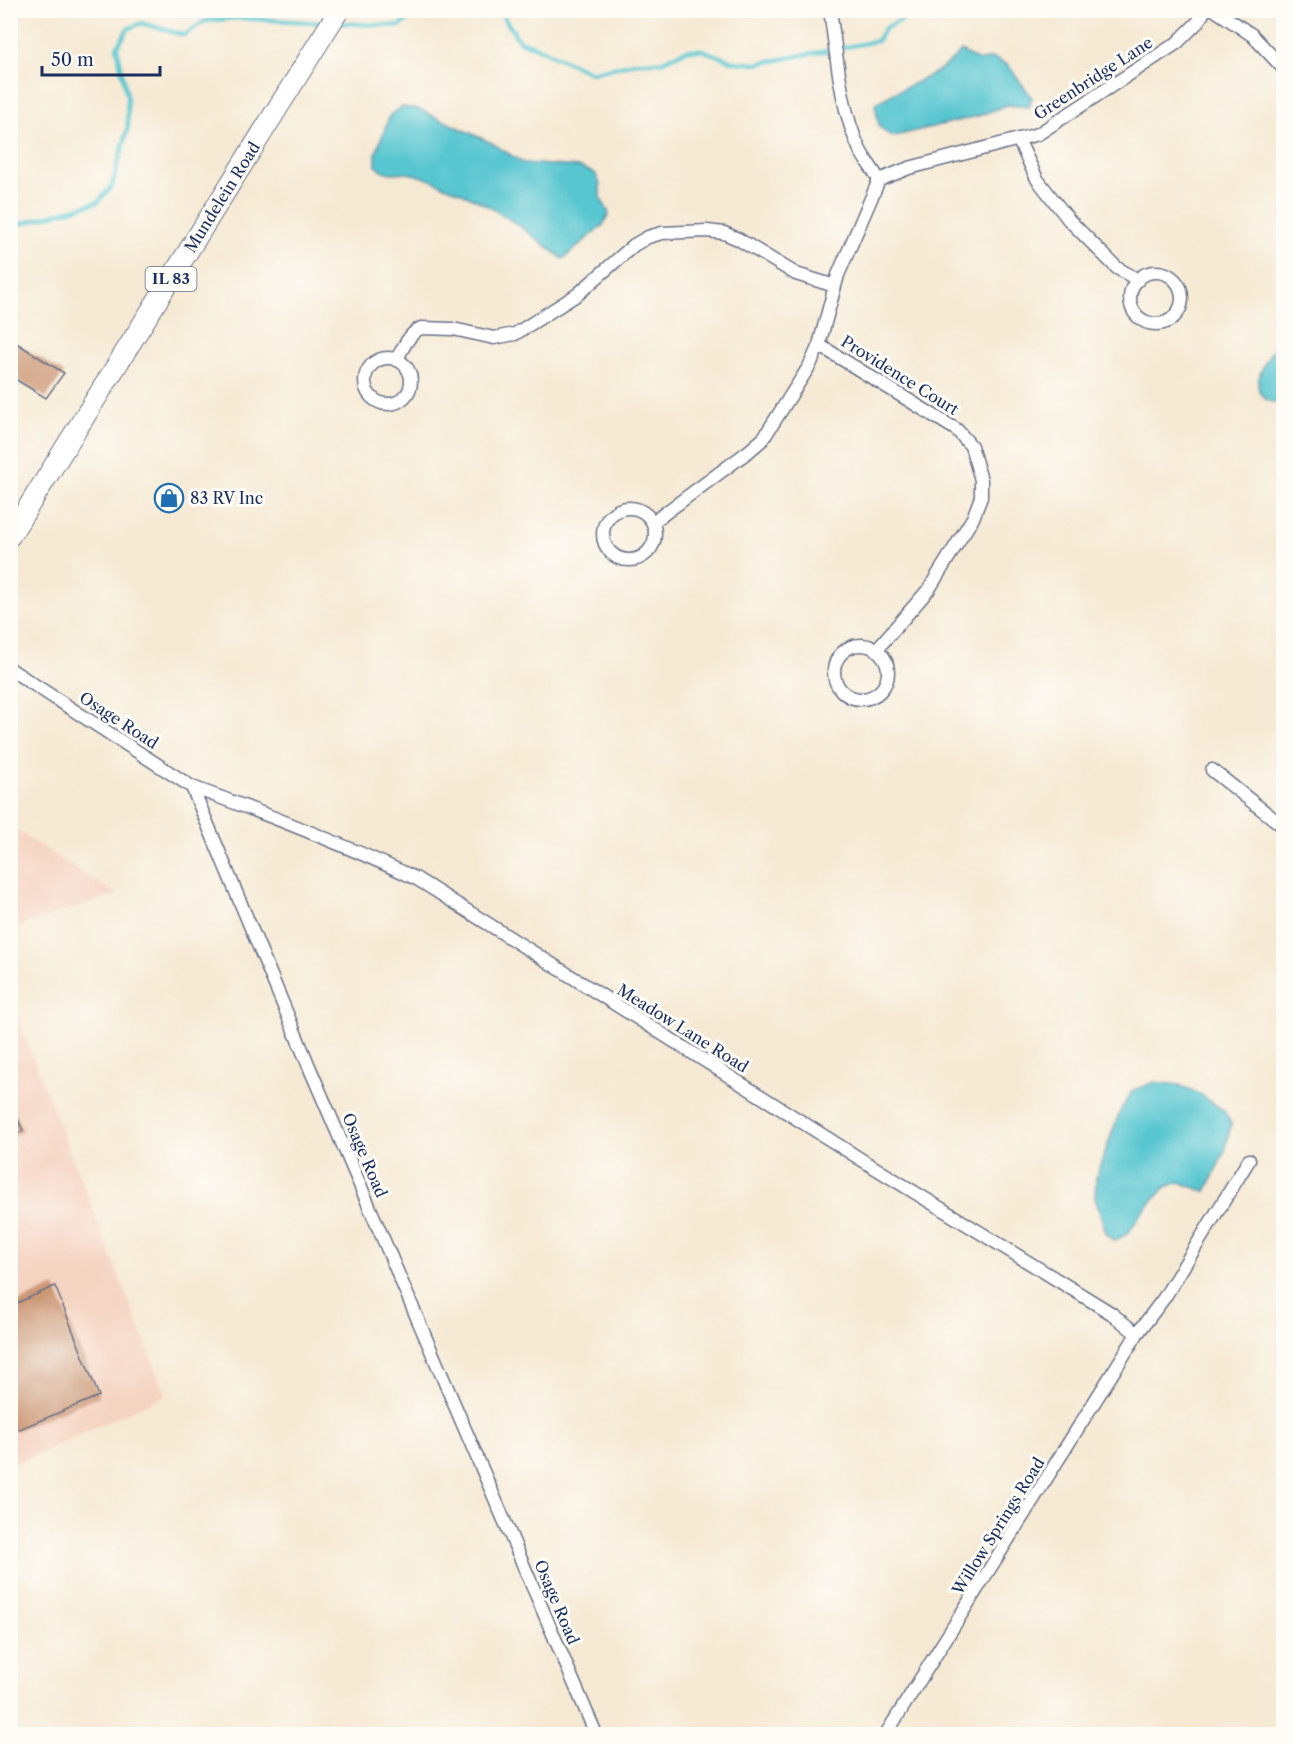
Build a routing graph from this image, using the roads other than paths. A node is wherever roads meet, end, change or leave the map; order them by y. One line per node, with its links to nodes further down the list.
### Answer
1 (339, 10): 13 (main road, Mundelein Road / IL 83)
2 (830, 10): 7 (street)
3 (1205, 10): 6 (street, Greenbridge Lane)
4 (1215, 10): 5 (street)
5 (1284, 69)
6 (1018, 139): 7 (street, Greenbridge Lane); 8 (street)
7 (879, 180): 9 (street)
8 (1138, 280): 8 (street)
9 (835, 286): 10 (street); 11 (street)
10 (819, 345): 12 (street); 14 (street, Providence Court)
11 (396, 360)
12 (653, 522): 12 (street)
13 (10, 536)
14 (877, 650): 14 (street)
15 (10, 669): 17 (street, Osage Road)
16 (1212, 770): 18 (street)
17 (192, 787): 20 (street, Meadow Lane Road); 21 (street, Osage Road)
18 (1284, 827)
19 (1249, 1160): 20 (street, Willow Springs Road)
20 (1137, 1334): 22 (street, Willow Springs Road)
21 (596, 1734)
22 (886, 1734)

